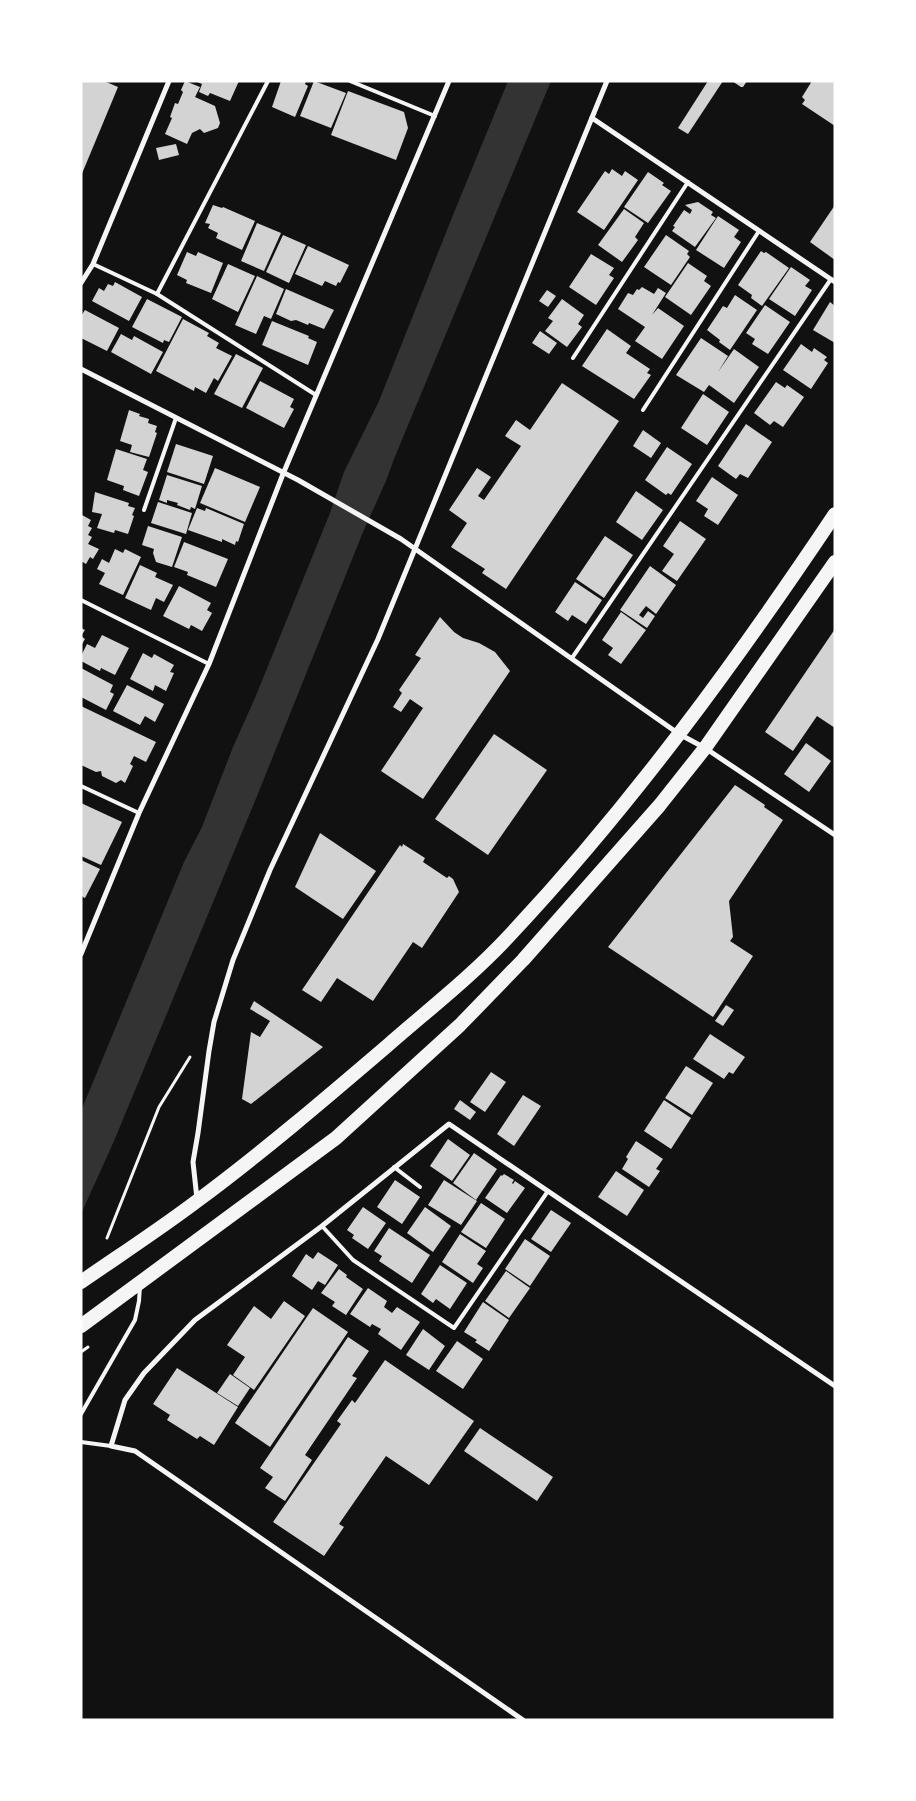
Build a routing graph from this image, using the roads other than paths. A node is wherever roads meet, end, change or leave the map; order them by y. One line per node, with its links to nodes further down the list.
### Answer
1 (169, 81): 10 (street)
2 (268, 81): 13 (lane)
3 (350, 81): 6 (lane)
4 (449, 81): 6 (street)
5 (607, 81): 7 (street)
6 (436, 116): 16 (street)
7 (592, 118): 8 (street); 22 (street)
8 (688, 182): 9 (street); 14 (lane)
9 (759, 231): 11 (street); 17 (lane)
10 (93, 264): 12 (street); 13 (lane)
11 (833, 281): 25 (lane)
12 (81, 282)
13 (157, 294): 16 (lane)
14 (573, 358)
15 (81, 369): 18 (street)
16 (316, 396): 19 (street)
17 (643, 410)
18 (176, 418): 19 (street); 20 (lane)
19 (284, 474): 22 (street); 26 (street)
20 (144, 510)
21 (835, 514): 27 (highway)
22 (415, 548): 25 (street); 36 (street)
23 (835, 562): 28 (highway)
24 (81, 600): 26 (lane)
25 (572, 658): 27 (street)
26 (208, 664): 30 (street)
27 (679, 734): 28 (street); 36 (highway)
28 (705, 748): 31 (street); 39 (highway)
29 (81, 786): 30 (lane)
30 (139, 813): 32 (street)
31 (835, 836)
32 (81, 954)
33 (394, 1167): 34 (lane); 35 (street); 37 (street)
34 (420, 1187)
35 (548, 1191): 37 (lane); 41 (street)
36 (197, 1201): 38 (highway)
37 (322, 1226): 44 (street)
38 (81, 1282)
39 (140, 1283): 40 (highway); 42 (lane)
40 (81, 1326)
41 (835, 1386)
42 (81, 1414)
43 (81, 1442): 44 (lane)
44 (111, 1446): 45 (street)
45 (523, 1720)

